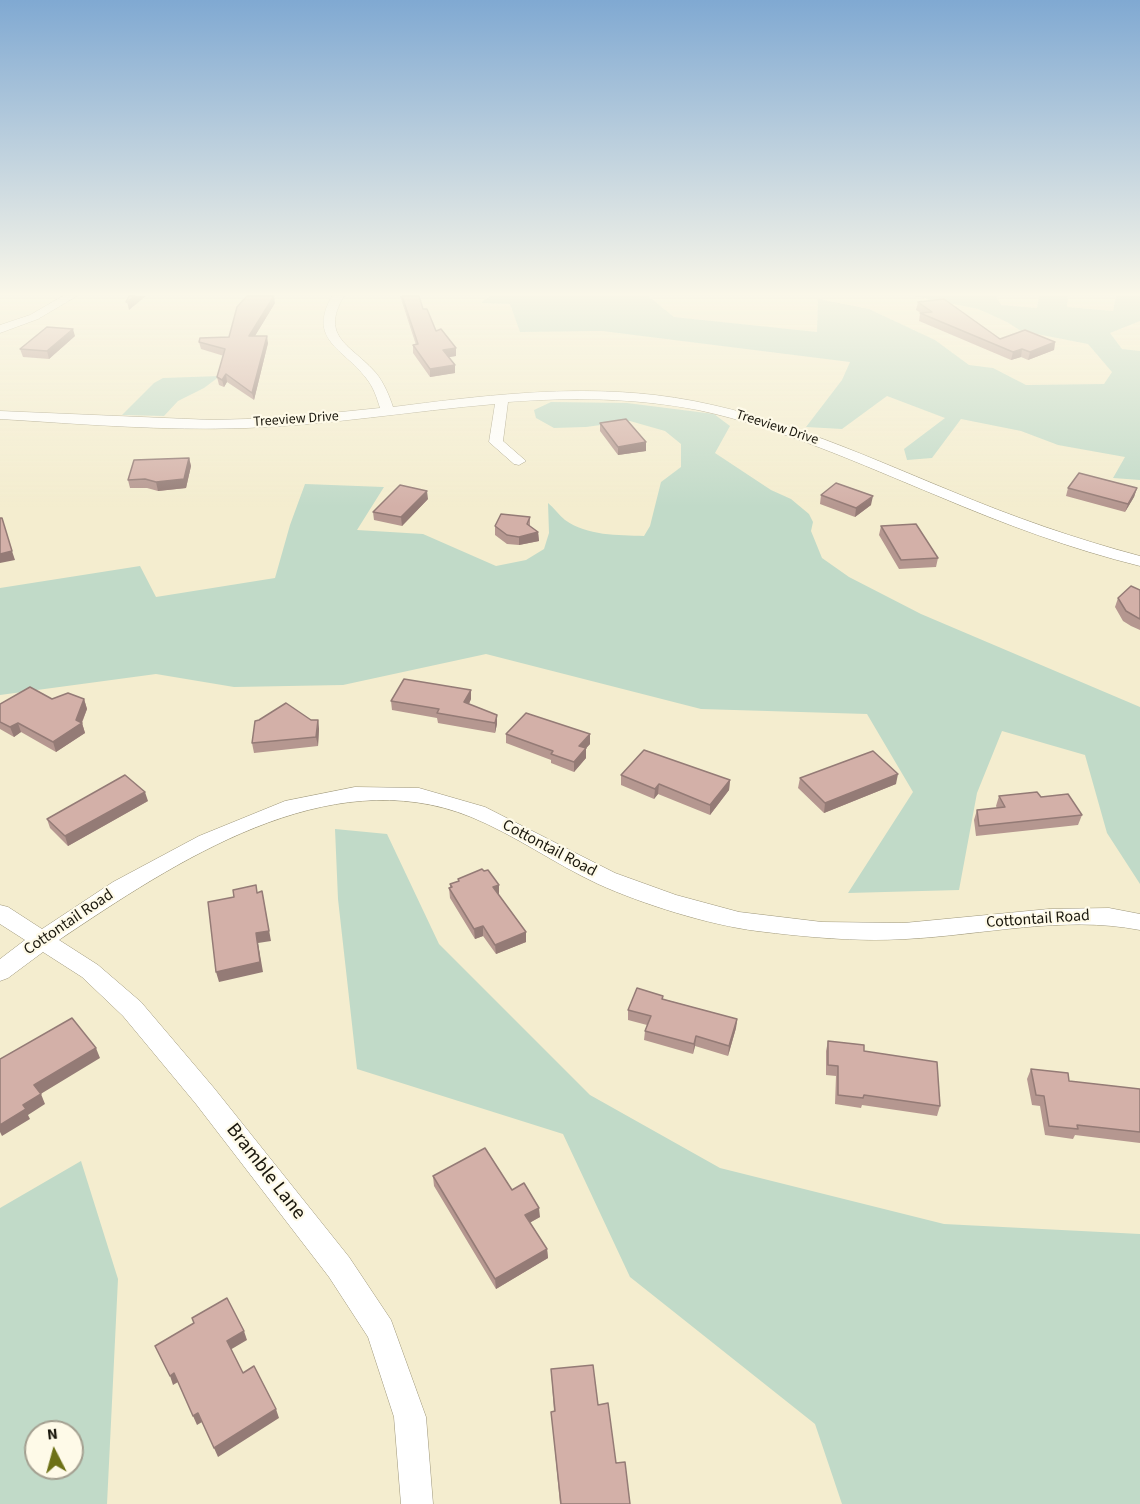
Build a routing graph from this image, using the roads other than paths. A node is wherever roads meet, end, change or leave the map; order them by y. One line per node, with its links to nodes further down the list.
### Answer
1 (362, 366): 3 (street)
2 (502, 400): 3 (street, Treeview Drive); 5 (street); 6 (street, Treeview Drive)
3 (388, 412): 4 (street, Treeview Drive)
4 (0, 415)
5 (519, 461)
6 (1140, 561)
7 (0, 913): 9 (street, Bramble Lane)
8 (1140, 922): 9 (street, Cottontail Road)
9 (42, 940): 10 (street, Cottontail Road); 11 (street, Bramble Lane)
10 (0, 972)
11 (417, 1504)

